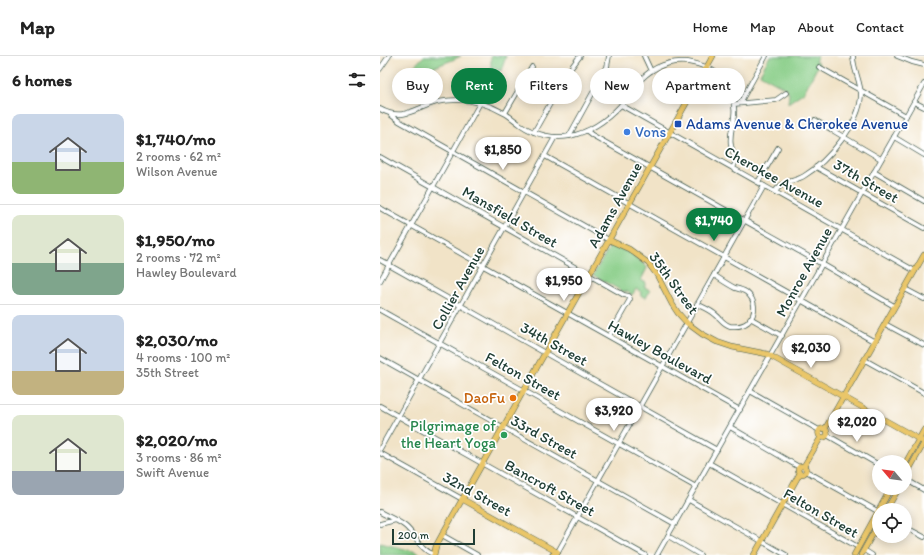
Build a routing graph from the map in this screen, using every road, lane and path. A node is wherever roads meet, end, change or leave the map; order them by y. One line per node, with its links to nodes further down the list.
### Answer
1 (389, 56): 16 (street)
2 (580, 56): 36 (street)
3 (609, 56): 38 (street)
4 (644, 56): 17 (street)
5 (684, 56): 10 (street)
6 (713, 56): 12 (main road, Adams Avenue)
7 (766, 56): 21 (street)
8 (853, 56): 19 (street)
9 (897, 56): 11 (street)
10 (683, 62): 12 (street); 17 (street)
11 (924, 65)
12 (707, 66): 14 (street); 37 (main road, Adams Avenue)
13 (532, 67): 31 (street)
14 (710, 68)
15 (819, 68): 19 (street)
16 (380, 69)
17 (651, 70): 28 (street)
18 (924, 84): 23 (street, Monroe Avenue)
19 (860, 90): 33 (street); 39 (street)
20 (786, 93): 24 (street)
21 (745, 94)
22 (451, 101): 32 (street)
23 (914, 102): 29 (street); 33 (street, Monroe Avenue)
24 (745, 103)
25 (479, 104): 43 (street)
26 (482, 104): 31 (street)
27 (734, 104): 50 (street)
28 (621, 105): 35 (street); 37 (street, Cherokee Avenue)
29 (924, 107)
30 (380, 109): 32 (street, 35th Street)
31 (505, 113): 36 (street)
32 (389, 114): 43 (street, 35th Street)
33 (906, 116): 41 (street, Monroe Avenue)
34 (815, 120): 39 (street)
35 (587, 131): 38 (street); 49 (street)
36 (534, 132): 40 (street)
37 (670, 132): 49 (main road, Adams Avenue); 50 (street, Cherokee Avenue)
38 (569, 136): 40 (street)
39 (843, 136): 47 (street); 48 (street)
40 (555, 137): 45 (street, Collier Avenue)
41 (894, 137): 44 (street); 47 (street, Monroe Avenue)
42 (778, 148): 52 (street)
43 (452, 151): 54 (street); 55 (street, 35th Street)
44 (924, 155)
45 (545, 156): 55 (street, Collier Avenue); 59 (street)
46 (380, 157): 54 (street, Mansfield Street)
47 (882, 159): 51 (street, Monroe Avenue)
48 (816, 167): 56 (street); 57 (street, 37th Street)
49 (649, 168): 59 (main road, Adams Avenue); 61 (street)
50 (733, 168): 52 (street, Cherokee Avenue)
51 (874, 172): 57 (street, Monroe Avenue); 58 (street)
52 (758, 182): 53 (street, Cherokee Avenue)
53 (764, 186): 56 (street, Cherokee Avenue); 61 (street)
54 (432, 187): 62 (street); 63 (street, Mansfield Street)
55 (525, 192): 63 (street, Collier Avenue); 66 (street, 35th Street)
56 (775, 192): 65 (street, Cherokee Avenue)
57 (862, 193): 64 (street, 37th Street); 65 (street, Monroe Avenue)
58 (924, 201)
59 (629, 204): 66 (main road, Adams Avenue); 68 (street)
60 (380, 208): 62 (street, Hawley Boulevard)
61 (744, 220): 68 (street); 71 (street)
62 (411, 225): 70 (street); 72 (street, Hawley Boulevard)
63 (505, 228): 72 (street, Collier Avenue); 74 (street, Mansfield Street)
64 (924, 228)
65 (842, 230): 71 (street, Monroe Avenue); 73 (street, Cherokee Avenue)
66 (609, 240): 74 (main road, Adams Avenue); 86 (main road, 35th Street)
67 (924, 255): 73 (main road)
68 (724, 256): 75 (street); 79 (street)
69 (380, 260): 70 (street, 34th Street)
70 (388, 264): 76 (street); 81 (street, 34th Street)
71 (822, 264): 79 (street, Monroe Avenue); 82 (street)
72 (484, 266): 81 (street, Collier Avenue); 84 (street, Hawley Boulevard)
73 (915, 271): 77 (main road)
74 (589, 275): 84 (main road, Adams Avenue); 88 (street, Mansfield Street)
75 (714, 275): 80 (street); 85 (street)
76 (380, 281)
77 (905, 289): 78 (street); 82 (main road)
78 (924, 299)
79 (802, 300): 89 (street, Monroe Avenue); 90 (street)
80 (697, 304): 85 (street); 86 (street)
81 (461, 306): 91 (street, Collier Avenue); 93 (street, 34th Street)
82 (894, 306): 87 (main road)
83 (380, 310): 91 (street, Felton Street)
84 (567, 313): 88 (street, Hawley Boulevard); 93 (main road, Adams Avenue)
85 (750, 318): 89 (street)
86 (687, 323): 94 (main road, 35th Street); 97 (street)
87 (885, 324): 90 (main road); 92 (street)
88 (609, 336): 97 (street, Hawley Boulevard)
89 (782, 336): 94 (street, Monroe Avenue)
90 (875, 342): 96 (main road)
91 (440, 343): 98 (street, Collier Avenue); 99 (street, Felton Street)
92 (924, 345)
93 (545, 353): 99 (main road, Adams Avenue); 104 (street, 34th Street)
94 (770, 356): 100 (street, Monroe Avenue); 102 (main road, 35th Street)
95 (380, 358): 98 (street, 33rd Street)
96 (865, 360): 101 (street); 102 (main road)
97 (662, 367): 104 (street); 105 (street, Hawley Boulevard)
98 (419, 380): 106 (street, Collier Avenue); 108 (street, 33rd Street)
99 (524, 391): 108 (main road, Adams Avenue); 115 (street, Felton Street)
100 (750, 391): 105 (street, Monroe Avenue); 110 (street)
101 (924, 393)
102 (844, 397): 109 (main road); 114 (main road, 35th Street)
103 (380, 406): 106 (street, Bancroft Street)
104 (639, 407): 115 (street); 117 (street, 34th Street)
105 (740, 410): 107 (street, Monroe Avenue)
106 (399, 416): 116 (street, Collier Avenue); 123 (street, Bancroft Street)
107 (730, 427): 117 (street, Monroe Avenue); 124 (street)
108 (503, 428): 123 (main road, Adams Avenue); 125 (street, 33rd Street)
109 (825, 429): 110 (main road); 112 (main road)
110 (819, 430): 113 (main road)
111 (924, 430): 114 (main road)
112 (827, 435): 113 (main road); 120 (street)
113 (821, 437): 124 (main road)
114 (922, 441): 119 (main road); 122 (main road)
115 (619, 443): 125 (street); 127 (street, Felton Street)
116 (380, 449)
117 (717, 450): 121 (street, Monroe Avenue)
118 (380, 453): 129 (street, 32nd Street)
119 (912, 455)
120 (872, 461)
121 (709, 463): 127 (street, Monroe Avenue); 131 (street, Felton Street)
122 (912, 463)
123 (483, 464): 129 (main road, Adams Avenue); 134 (street, Bancroft Street)
124 (803, 468): 131 (main road); 132 (street)
125 (598, 481): 134 (street); 137 (street, 33rd Street)
126 (912, 482): 128 (street)
127 (696, 487): 130 (street, Monroe Avenue)
128 (924, 490)
129 (462, 499): 140 (main road, Adams Avenue); 147 (main road, 32nd Street)
130 (689, 500): 137 (street, Monroe Avenue); 144 (street)
131 (783, 504): 144 (main road); 145 (street, Felton Street)
132 (872, 508)
133 (380, 512): 135 (street)
134 (577, 517): 147 (street); 150 (street, Bancroft Street)
135 (396, 520): 136 (street); 148 (street)
136 (380, 524)
137 (675, 524): 142 (street, Monroe Avenue)
138 (872, 524): 145 (main road)
139 (912, 530): 143 (street)
140 (442, 535): 148 (main road, Adams Avenue); 149 (street)
141 (872, 535): 146 (main road)
142 (668, 536): 151 (street, Monroe Avenue); 152 (street)
143 (924, 537)
144 (762, 542): 153 (main road); 154 (street)
145 (858, 547): 155 (main road)
146 (862, 553): 156 (street, Felton Street)
147 (557, 554)
148 (434, 555)
149 (477, 555)
150 (645, 555)
151 (658, 555)
152 (700, 555)
153 (754, 555)
154 (786, 555)
155 (854, 555)
156 (872, 555)

